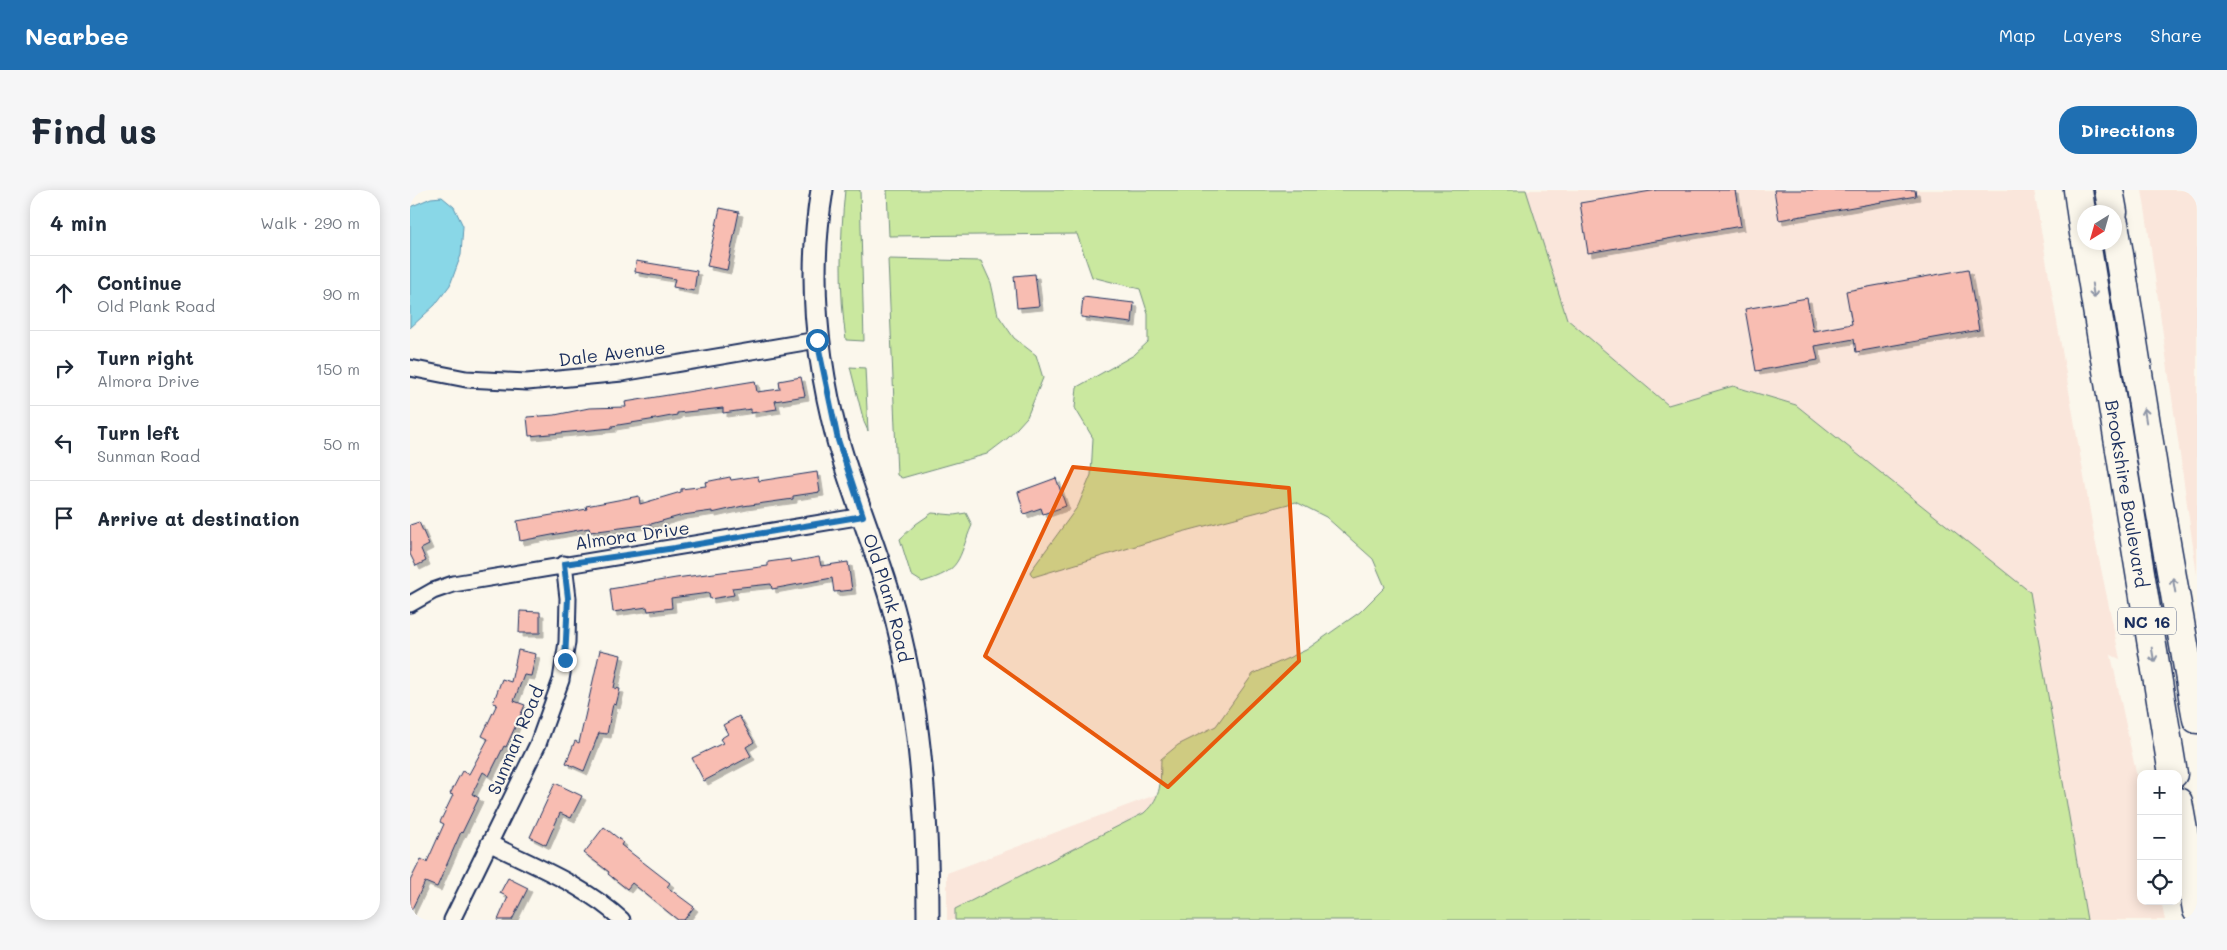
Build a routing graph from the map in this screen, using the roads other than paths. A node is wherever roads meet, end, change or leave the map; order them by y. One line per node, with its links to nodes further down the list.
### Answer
1 (822, 190): 8 (street, Old Plank Road)
2 (2078, 190): 4 (highway)
3 (2109, 190): 5 (highway)
4 (2080, 205)
5 (2112, 205)
6 (2087, 250): 14 (highway, Brookshire Boulevard / NC 16, one-way to 14)
7 (2118, 250): 13 (highway, Brookshire Boulevard / NC 16, one-way to 7)
8 (817, 340): 9 (street, Dale Avenue); 10 (street, Old Plank Road)
9 (410, 368)
10 (863, 516): 11 (street, Almora Drive); 20 (street, Old Plank Road)
11 (564, 564): 12 (street, Almora Drive); 16 (street, Sunman Road)
12 (410, 604)
13 (2197, 719)
14 (2172, 770)
15 (2180, 815): 17 (highway)
16 (489, 843): 18 (street, Sunman Road); 19 (street)
17 (2196, 899)
18 (452, 920)
19 (622, 920)
20 (928, 920)

